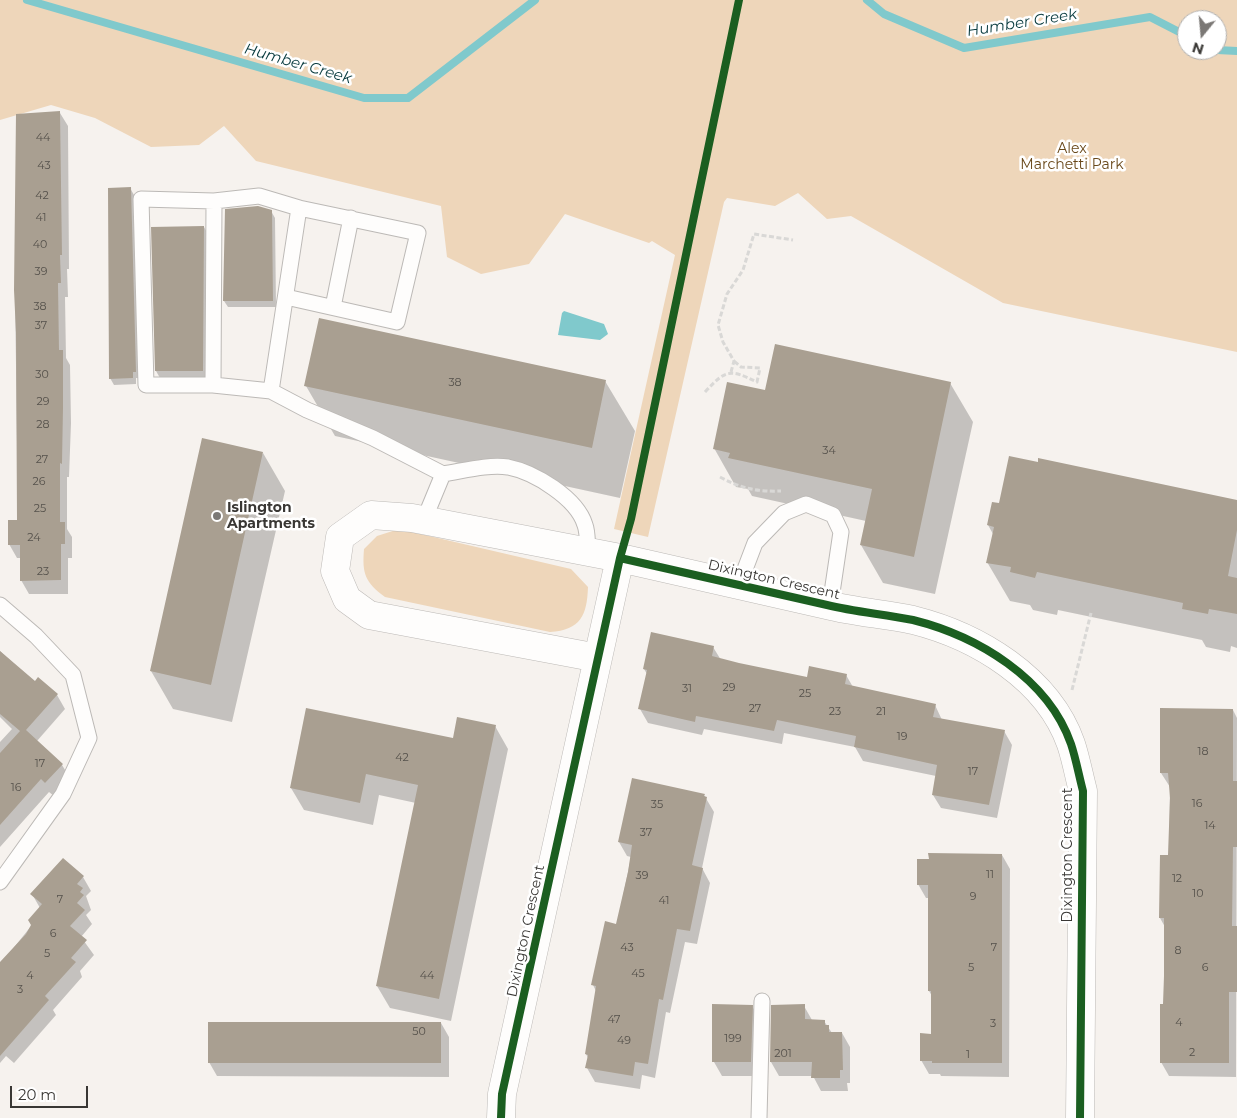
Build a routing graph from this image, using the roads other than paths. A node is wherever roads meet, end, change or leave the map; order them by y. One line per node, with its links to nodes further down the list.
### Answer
1 (214, 201): 2 (lane); 6 (lane); 6 (lane)
2 (299, 208): 3 (lane); 4 (lane)
3 (351, 218): 5 (lane); 5 (lane)
4 (286, 296): 5 (lane); 7 (lane)
5 (333, 307)
6 (213, 385): 7 (lane)
7 (271, 391): 8 (lane)
8 (443, 474): 9 (lane); 10 (lane)
9 (424, 520): 10 (street, Dixington Crescent); 15 (street, Dixington Crescent)
10 (588, 552): 11 (street, Dixington Crescent)
11 (620, 558): 12 (street, Dixington Crescent); 15 (street, Dixington Crescent)
12 (739, 585): 14 (street, Dixington Crescent); 14 (lane)
13 (0, 605): 16 (lane)
14 (830, 606): 20 (street, Dixington Crescent)
15 (598, 658): 18 (street, Dixington Crescent)
16 (0, 882)
17 (762, 1001): 19 (lane)
18 (501, 1118)
19 (759, 1118)
20 (1080, 1118)

